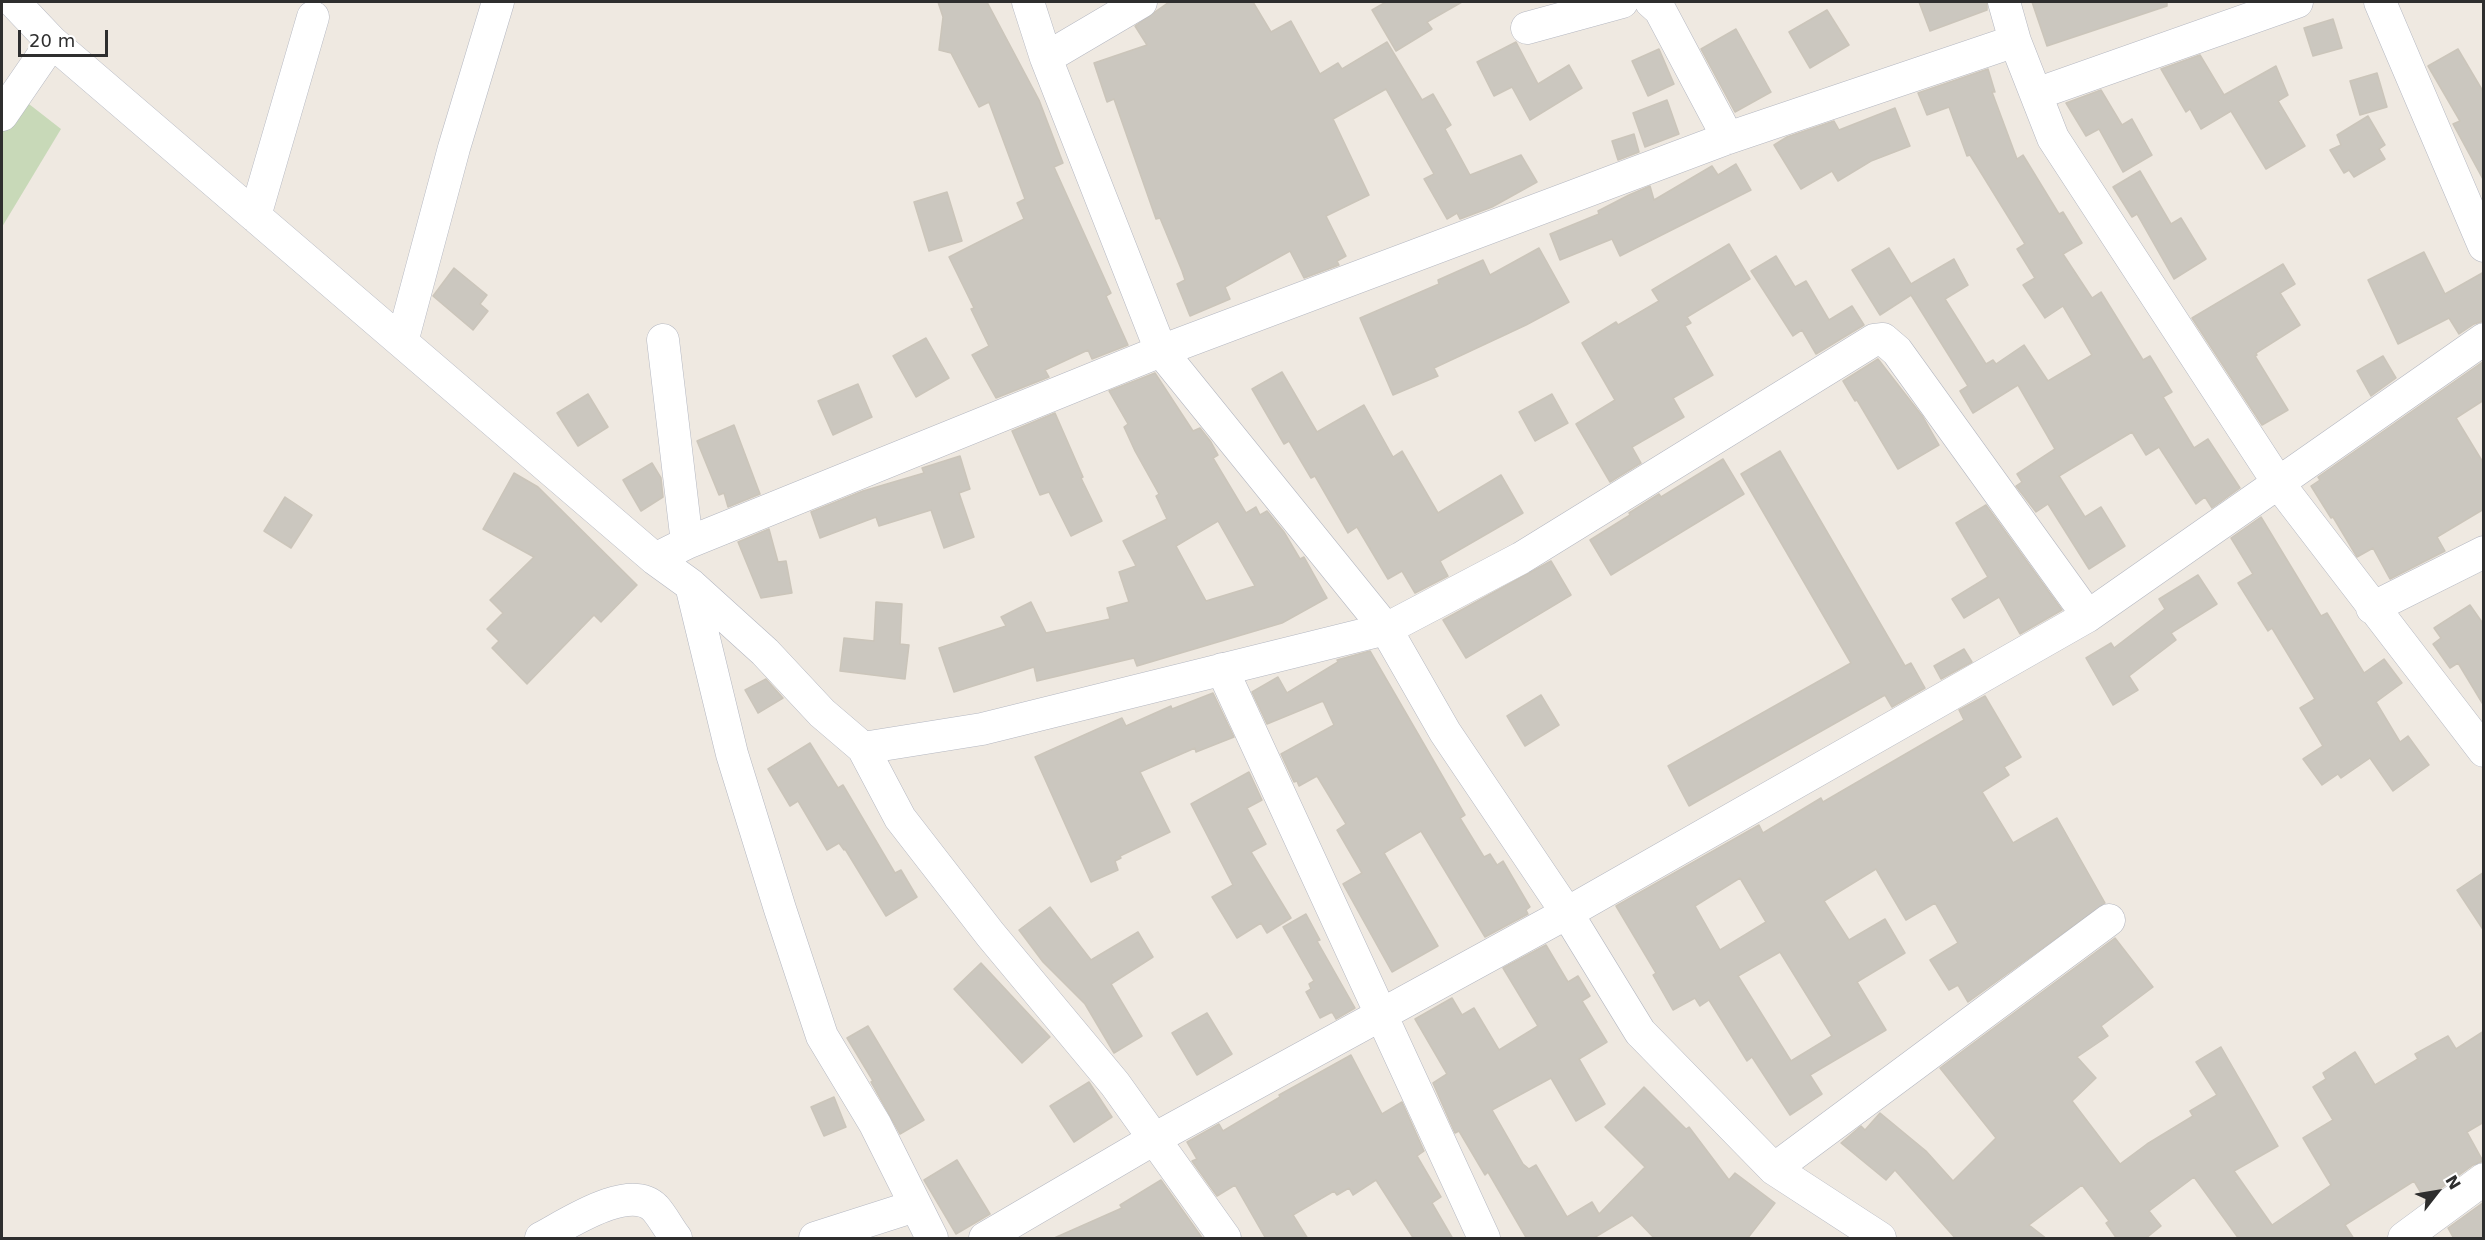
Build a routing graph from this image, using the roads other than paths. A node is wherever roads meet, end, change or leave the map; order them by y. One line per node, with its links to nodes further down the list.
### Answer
1 (14, 2): 14 (street)
2 (498, 2): 23 (street)
3 (1028, 2): 15 (street)
4 (1141, 2): 15 (street)
5 (1622, 2): 10 (street)
6 (1651, 2): 18 (street)
7 (2004, 2): 13 (street)
8 (2297, 2): 16 (street)
9 (2380, 2): 20 (street)
10 (1577, 7): 12 (street)
11 (313, 17): 19 (street)
12 (1527, 28)
13 (2015, 41): 16 (street); 18 (street)
14 (52, 42): 17 (street); 19 (street)
15 (1046, 58): 24 (street)
16 (2036, 94): 25 (street)
17 (2, 115)
18 (1728, 138): 24 (street)
19 (255, 216): 23 (street)
20 (2484, 246)
21 (2484, 339): 25 (street)
22 (663, 340): 26 (street)
23 (402, 342): 28 (street)
24 (1161, 351): 26 (street); 32 (street)
25 (2279, 484): 30 (street); 31 (street)
26 (687, 543): 28 (street)
27 (2484, 552): 30 (street)
28 (655, 559): 29 (street)
29 (691, 585): 34 (street); 42 (street)
30 (2372, 608): 35 (street)
31 (2088, 616): 32 (street); 36 (street)
32 (1386, 629): 33 (street); 36 (street)
33 (1222, 669): 34 (street); 38 (street)
34 (862, 748): 39 (street)
35 (2484, 751)
36 (1567, 913): 38 (street); 40 (street)
37 (2109, 920): 40 (street)
38 (1382, 1014): 39 (street); 49 (street)
39 (1154, 1139): 47 (street); 48 (street)
40 (1774, 1169): 50 (street)
41 (2484, 1179): 51 (street)
42 (915, 1206): 45 (street); 46 (street)
43 (541, 1239): 44 (street)
44 (676, 1239)
45 (815, 1239)
46 (932, 1239)
47 (985, 1239)
48 (1225, 1239)
49 (1484, 1239)
50 (1880, 1239)
51 (2404, 1239)

